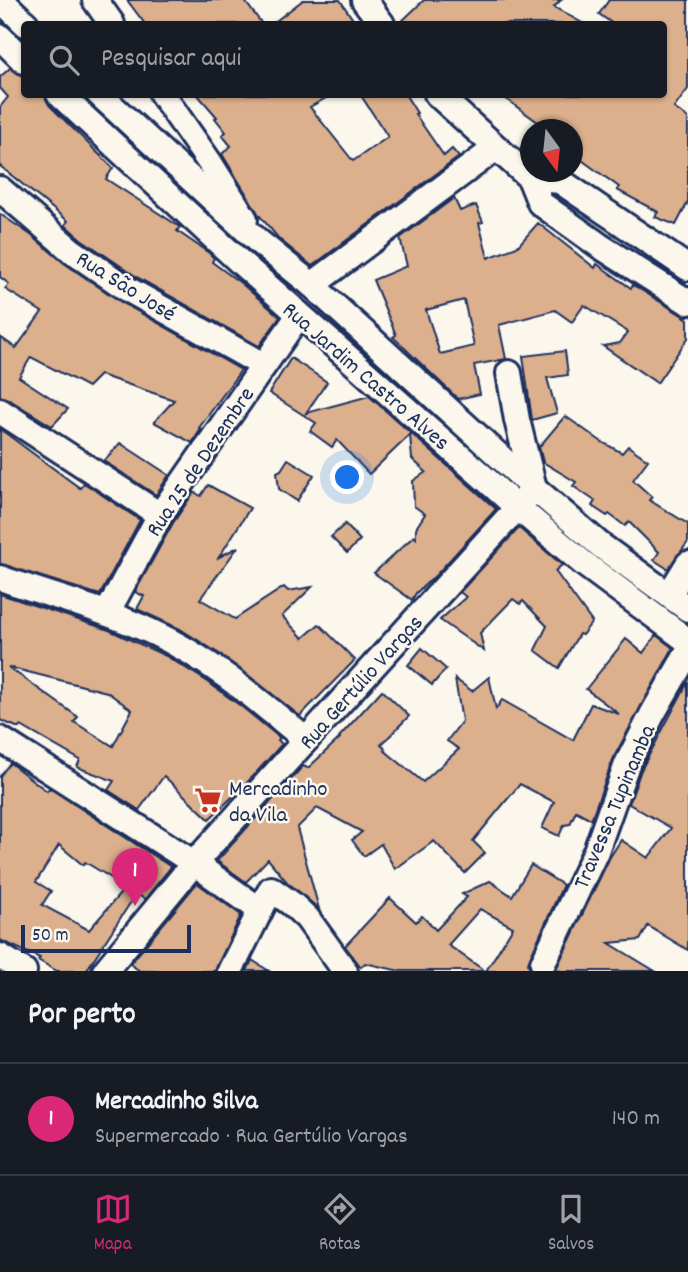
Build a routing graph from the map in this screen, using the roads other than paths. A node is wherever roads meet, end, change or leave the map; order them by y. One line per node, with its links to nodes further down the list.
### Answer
1 (1, 0): 4 (street)
2 (95, 0): 5 (street)
3 (364, 0): 6 (street)
4 (23, 21)
5 (110, 21)
6 (380, 21)
7 (0, 37): 8 (street)
8 (21, 58)
9 (63, 98): 22 (street, Rua Jardim Castro Alves)
10 (103, 98): 18 (street, Rua Jardim Castro Alves)
11 (165, 98): 18 (street)
12 (441, 98): 13 (street)
13 (496, 148): 14 (street); 20 (street)
14 (520, 169)
15 (532, 182): 21 (street)
16 (561, 182): 19 (street)
17 (0, 190): 23 (street, Rua São José)
18 (259, 243): 20 (street, Rua Jardim Castro Alves)
19 (688, 268)
20 (312, 285): 26 (street, Rua Jardim Castro Alves)
21 (688, 302)
22 (299, 315): 23 (street, Rua 25 de Dezembre); 27 (street, Rua Jardim Castro Alves)
23 (263, 365): 28 (street, Rua 25 de Dezembre)
24 (509, 373): 26 (street)
25 (0, 411): 28 (street)
26 (534, 488): 27 (street, Rua Gertúlio Vargas); 31 (street, Rua Jardim Castro Alves)
27 (517, 507): 33 (street, Rua Jardim Castro Alves); 36 (street, Rua Gertúlio Vargas)
28 (160, 515): 32 (street, Rua 25 de Dezembre)
29 (688, 564): 31 (street)
30 (0, 578): 32 (street)
31 (678, 602)
32 (107, 613): 36 (street)
33 (688, 641)
34 (688, 652): 40 (street, Travessa Tupinamba)
35 (0, 739): 37 (street)
36 (306, 740): 37 (street, Rua Gertúlio Vargas)
37 (194, 863): 38 (street); 42 (street, Rua Gertúlio Vargas)
38 (266, 899): 43 (street); 44 (street)
39 (0, 956): 41 (street)
40 (543, 963)
41 (24, 971)
42 (105, 971)
43 (230, 971)
44 (345, 971)

